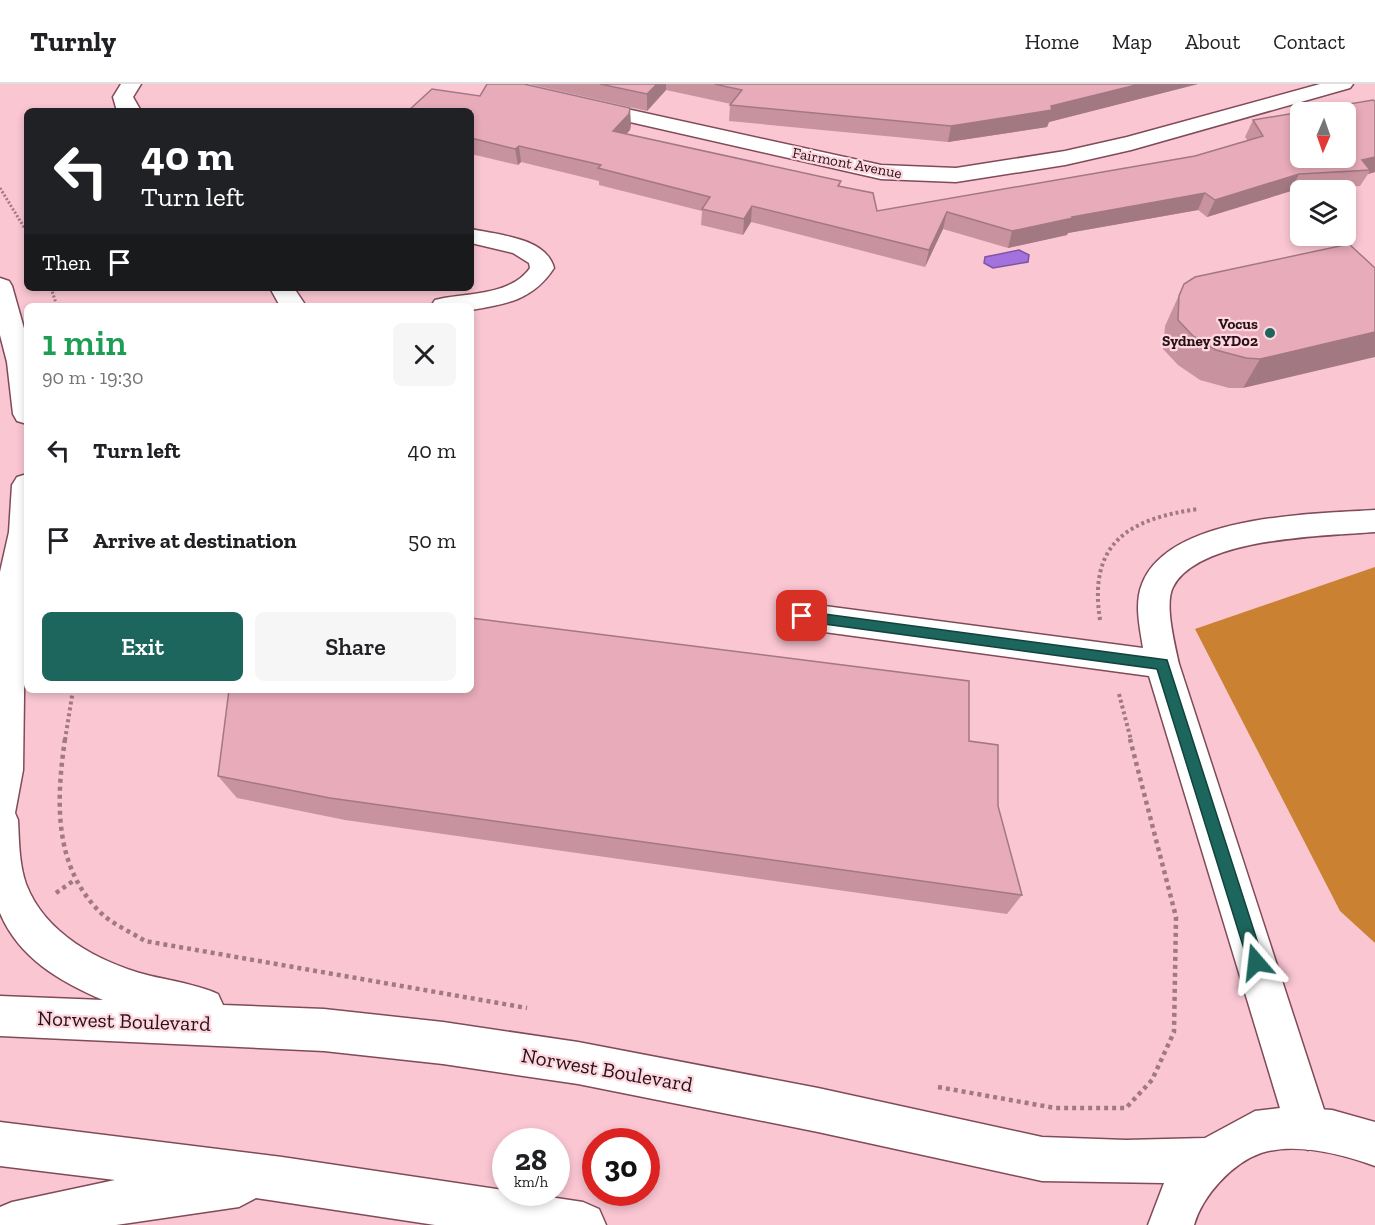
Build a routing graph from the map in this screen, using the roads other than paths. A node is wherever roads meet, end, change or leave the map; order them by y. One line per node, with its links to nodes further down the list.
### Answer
1 (131, 84): 4 (main road)
2 (1343, 84): 3 (main road, Fairmont Avenue)
3 (562, 100)
4 (126, 108)
5 (474, 237): 7 (main road)
6 (0, 286): 8 (main road)
7 (459, 303)
8 (24, 392)
9 (1375, 521): 14 (main road)
10 (24, 532): 11 (main road)
11 (8, 609): 13 (main road); 15 (main road)
12 (802, 616): 14 (main road)
13 (0, 644)
14 (1162, 664): 19 (main road)
15 (0, 807)
16 (0, 820): 18 (main road)
17 (0, 1016): 18 (main road, Norwest Boulevard)
18 (324, 1030): 22 (main road, Norwest Boulevard)
19 (1308, 1128): 21 (main road); 22 (main road)
20 (0, 1144): 23 (main road)
21 (1375, 1144)
22 (1208, 1160): 26 (main road)
23 (282, 1179): 24 (main road); 25 (main road)
24 (12, 1225)
25 (583, 1225)
26 (1172, 1225)

